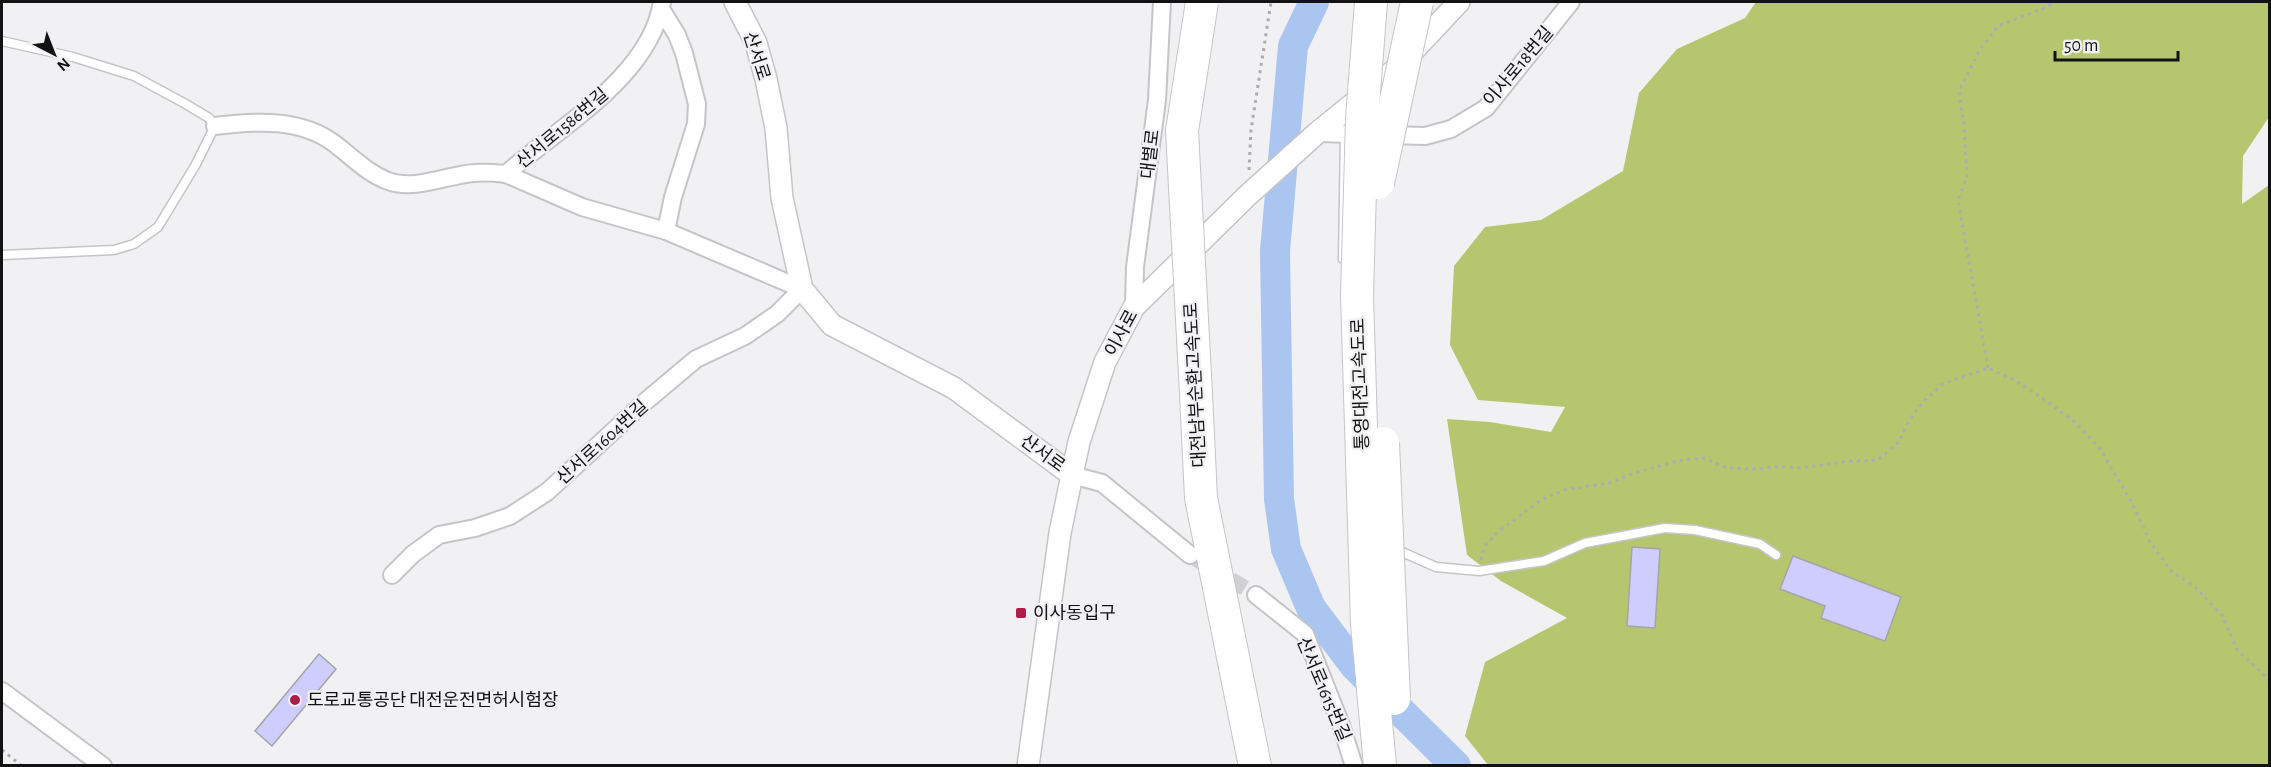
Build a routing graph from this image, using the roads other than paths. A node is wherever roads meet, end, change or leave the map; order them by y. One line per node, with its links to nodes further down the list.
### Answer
1 (735, 2): 19 (street, 산서로)
2 (1162, 2): 20 (street, 대별로)
3 (1202, 2): 30 (highway, 대전남부순환고속도로, bridge)
4 (1371, 2): 32 (highway, 통영대전고속도로, bridge)
5 (1389, 2): 15 (highway, 통영대전고속도로, bridge)
6 (1417, 2): 15 (highway, bridge)
7 (1459, 2): 13 (street)
8 (1571, 2): 12 (street, 이사로18번길)
9 (662, 5): 14 (street, 산서로1586번길); 16 (street)
10 (2, 41): 11 (lane)
11 (215, 126): 14 (street, 산서로1586번길); 17 (lane)
12 (1345, 133): 13 (street, 이사로18번길); 18 (lane)
13 (1315, 136): 20 (street, 이사로)
14 (506, 174): 16 (street, 산서로)
15 (1378, 183): 33 (highway, 통영대전고속도로, bridge)
16 (666, 231): 19 (street, 산서로)
17 (2, 255)
18 (1343, 268)
19 (802, 289): 21 (street, 산서로); 25 (street, 산서로1604번길)
20 (1134, 307): 21 (street, 이사로)
21 (1072, 475): 23 (street); 29 (street, 산서로)
22 (1353, 501): 24 (lane)
23 (1190, 555)
24 (1776, 555)
25 (392, 575)
26 (1256, 595): 31 (street, 산서로1615번길)
27 (2, 691): 28 (street)
28 (103, 765)
29 (1028, 765)
30 (1255, 765)
31 (1354, 765)
32 (1380, 765)
33 (1399, 765)

